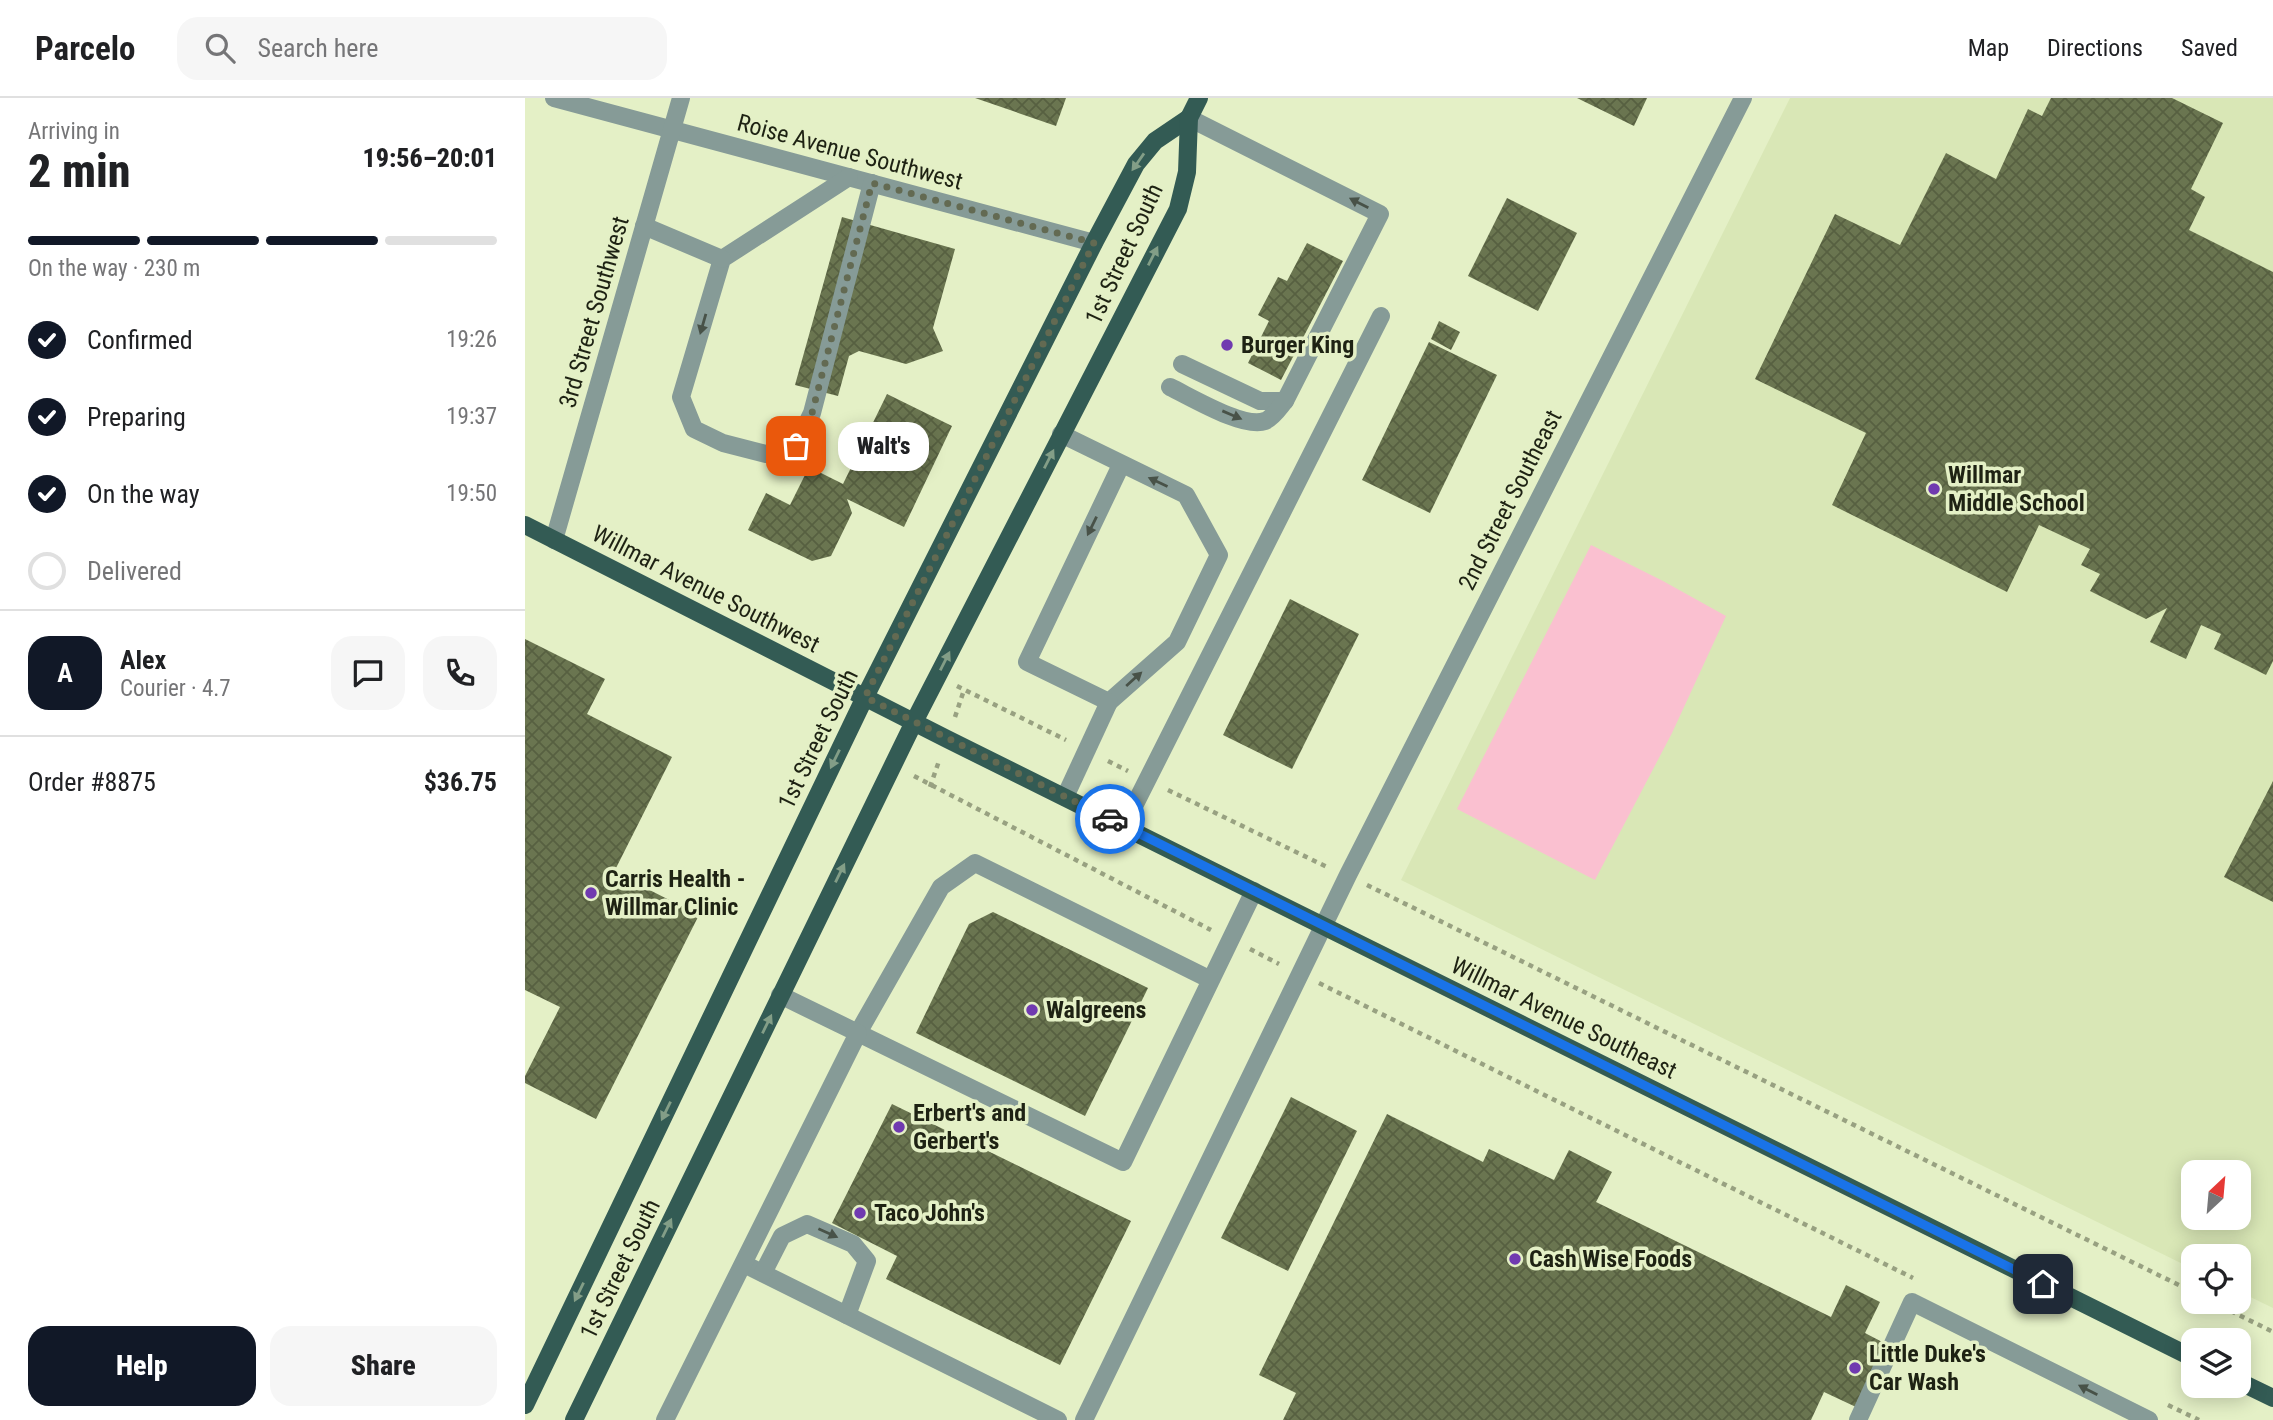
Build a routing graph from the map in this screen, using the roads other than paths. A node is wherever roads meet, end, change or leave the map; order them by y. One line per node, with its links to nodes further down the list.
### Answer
1 (554, 98): 6 (street, Roise Avenue Southwest)
2 (681, 98): 6 (street, 3rd Street Southwest)
3 (1199, 98): 5 (main road, 1st Street South)
4 (1743, 98): 26 (street, 2nd Street Southeast)
5 (1189, 118): 10 (main road, 1st Street South, one-way to 10); 15 (street, one-way to 5); 16 (main road, 1st Street South, one-way to 5)
6 (672, 130): 7 (street, Roise Avenue Southwest); 9 (street, 3rd Street Southwest)
7 (849, 177): 8 (street, Roise Avenue Southwest); 11 (street)
8 (872, 183): 10 (street, Roise Avenue Southwest); 11 (street, one-way to 8)
9 (644, 226): 11 (street); 19 (street, 3rd Street Southwest)
10 (1094, 243): 20 (main road, 1st Street South)
11 (722, 259)
12 (1381, 316): 24 (street)
13 (1182, 364): 15 (street)
14 (1170, 387): 15 (street, one-way to 15)
15 (1285, 401)
16 (1061, 434): 17 (street); 22 (main road, 1st Street South, one-way to 16)
17 (1121, 465): 21 (street, one-way to 21); 21 (street, one-way to 17)
18 (525, 525): 19 (main road, Willmar Avenue Southwest)
19 (554, 540): 20 (main road, Willmar Avenue Southwest)
20 (865, 697): 22 (main road, Willmar Avenue Southwest); 36 (main road, 1st Street South, one-way to 36)
21 (1109, 702): 23 (street)
22 (914, 722): 23 (main road, Willmar Avenue Southeast); 28 (main road, 1st Street South, one-way to 22)
23 (1065, 797): 24 (main road, Willmar Avenue Southeast)
24 (1124, 826): 25 (main road, Willmar Avenue Southeast)
25 (1254, 891): 26 (main road, Willmar Avenue Southeast); 27 (street)
26 (1323, 925): 33 (main road, Willmar Avenue Southeast); 40 (street, 2nd Street Southeast)
27 (1211, 980): 29 (street); 29 (street)
28 (781, 995): 29 (street); 37 (main road, 1st Street South, one-way to 28)
29 (858, 1033): 30 (street)
30 (744, 1264): 31 (street); 38 (street)
31 (764, 1273): 32 (street); 32 (street, one-way to 32)
32 (847, 1315): 39 (street)
33 (2181, 1352)
34 (2251, 1387): 35 (main road)
35 (2273, 1398)
36 (525, 1405)
37 (574, 1420)
38 (665, 1420)
39 (1058, 1420)
40 (1083, 1420)
41 (1858, 1420): 42 (street, one-way to 41)
42 (2149, 1420)

